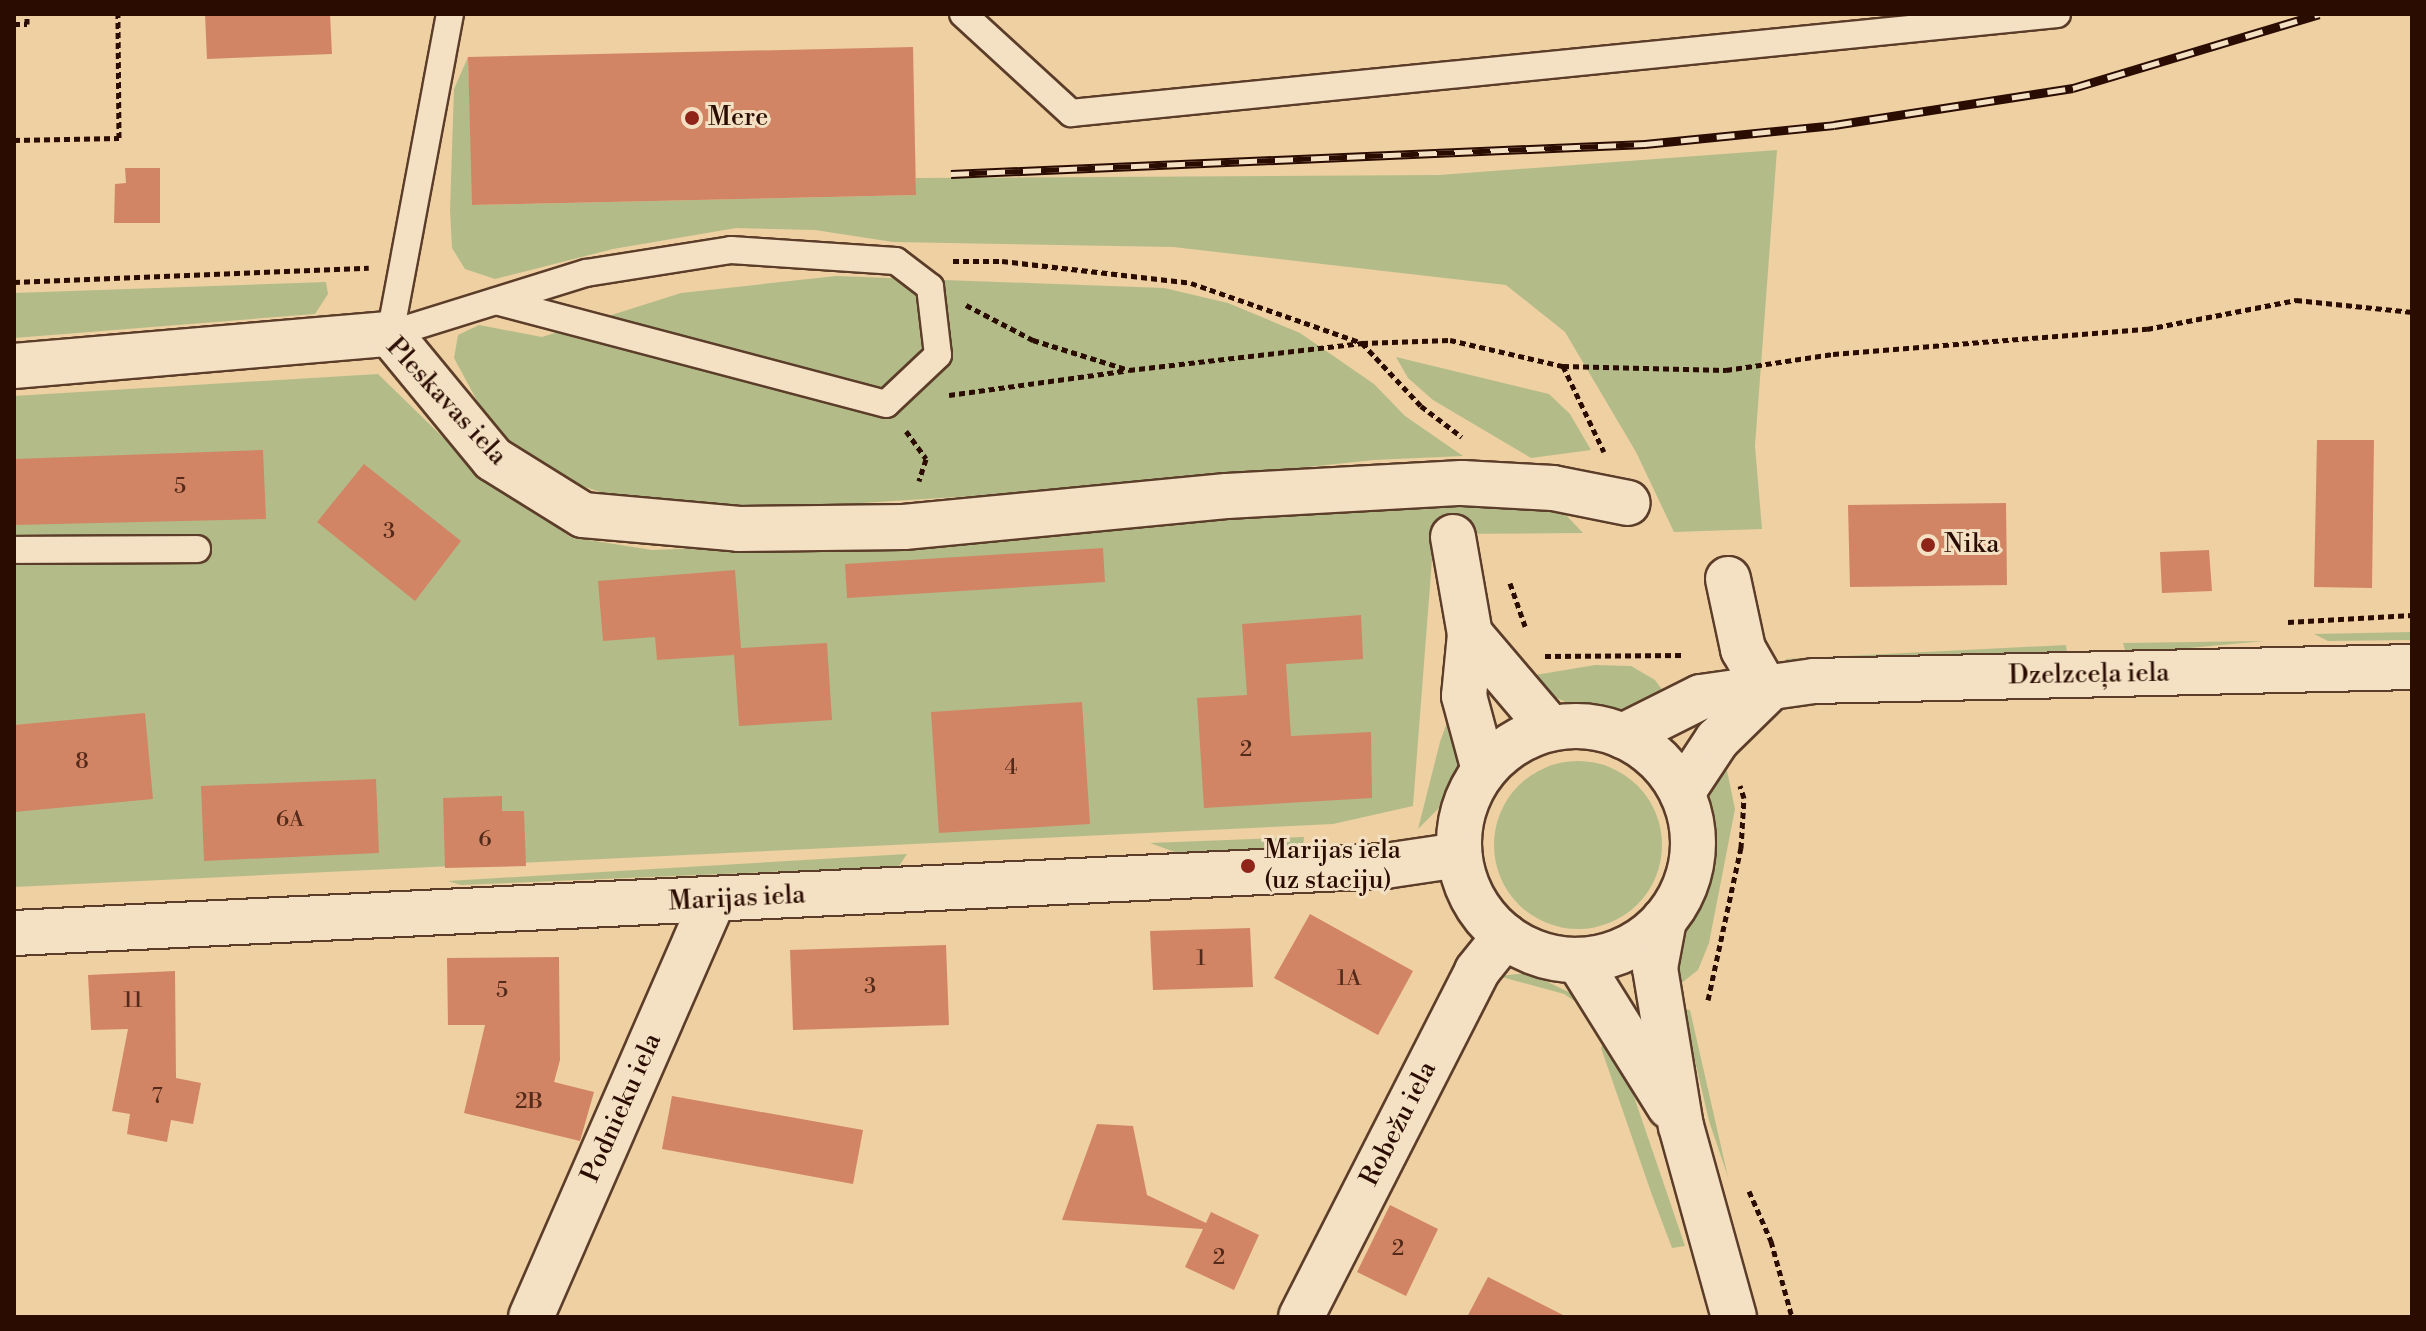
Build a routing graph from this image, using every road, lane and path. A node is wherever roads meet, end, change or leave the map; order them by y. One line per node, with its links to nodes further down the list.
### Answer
1 (27, 14): 6 (path)
2 (118, 14): 7 (path)
3 (450, 14): 9 (lane)
4 (963, 14): 5 (lane)
5 (2057, 14)
6 (14, 24)
7 (14, 140)
8 (896, 261): 11 (lane); 12 (lane); 15 (path)
9 (403, 266): 10 (path); 14 (lane)
10 (14, 282)
11 (930, 287): 18 (path); 19 (lane)
12 (497, 301): 14 (lane); 19 (lane)
13 (2412, 312): 17 (path)
14 (390, 334): 16 (street, Pleskavas iela); 22 (street, Pleskavas iela)
15 (1362, 343): 17 (path); 18 (path); 20 (path)
16 (14, 366)
17 (1563, 366): 21 (path)
18 (1129, 370): 19 (path)
19 (886, 404): 22 (path)
20 (1470, 442)
21 (1628, 503): 22 (street, Pleskavas iela)
22 (904, 527)
23 (1453, 537): 31 (street)
24 (197, 549): 25 (lane)
25 (14, 550)
26 (1508, 578): 28 (path)
27 (1728, 579): 35 (street)
28 (1519, 612)
29 (2412, 615): 30 (path)
30 (2308, 618)
31 (1470, 634): 36 (street); 38 (street)
32 (1693, 654): 33 (path)
33 (1540, 656)
34 (2412, 667): 35 (street, Dzelzceļa iela)
35 (1767, 691): 37 (street, Dzelzceļa iela); 40 (street)
36 (1550, 728): 37 (street); 38 (street)
37 (1623, 736): 40 (street)
38 (1484, 770): 41 (street)
39 (1736, 775): 47 (path)
40 (1682, 793): 43 (street)
41 (1459, 855): 42 (street, Marijas iela); 45 (street)
42 (713, 900): 44 (street, Marijas iela); 50 (street, Podnieku iela)
43 (1664, 920): 46 (street); 48 (street)
44 (14, 933)
45 (1505, 936): 46 (street); 51 (street, Robežu iela)
46 (1578, 960): 48 (street)
47 (1707, 1011)
48 (1681, 1126): 52 (street)
49 (1745, 1184): 53 (path)
50 (531, 1317)
51 (1301, 1317)
52 (1734, 1317)
53 (1792, 1317)

